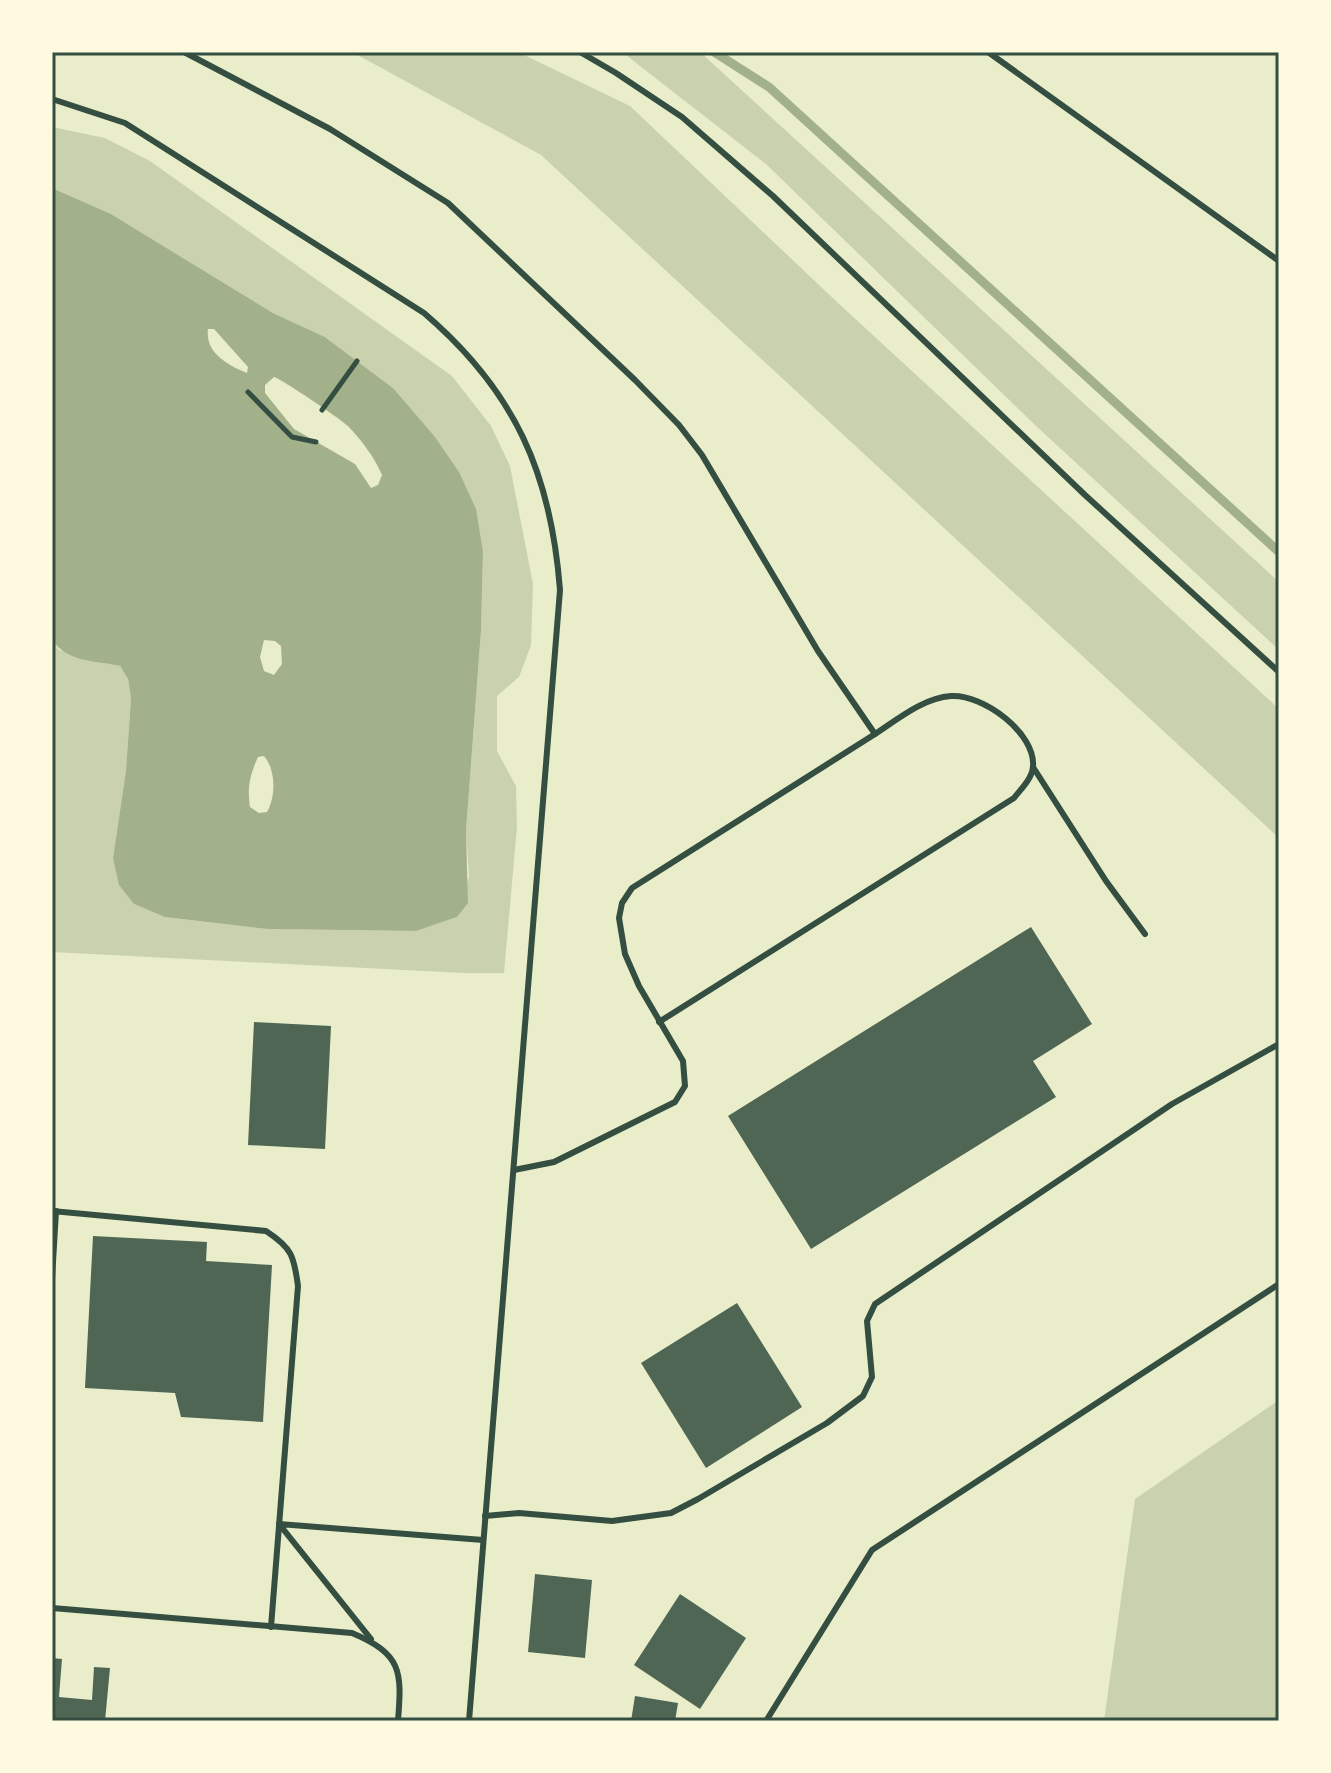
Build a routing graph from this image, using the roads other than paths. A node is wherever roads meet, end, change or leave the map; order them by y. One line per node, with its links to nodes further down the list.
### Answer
1 (184, 52): 7 (lane)
2 (580, 52): 6 (lane)
3 (988, 52): 5 (lane)
4 (52, 99): 12 (lane)
5 (1279, 261)
6 (1279, 672)
7 (875, 734): 8 (lane); 10 (lane)
8 (1033, 767): 9 (lane); 10 (lane)
9 (1145, 934)
10 (659, 1022): 12 (lane)
11 (1279, 1044): 16 (lane)
12 (514, 1170): 16 (lane)
13 (54, 1211): 14 (lane); 17 (lane)
14 (52, 1279)
15 (1279, 1284): 24 (lane)
16 (485, 1516): 18 (lane)
17 (279, 1524): 18 (lane); 20 (lane); 21 (lane)
18 (483, 1540): 23 (lane)
19 (52, 1608): 20 (lane)
20 (271, 1627): 21 (lane)
21 (374, 1642): 22 (lane)
22 (398, 1721)
23 (469, 1721)
24 (766, 1721)

